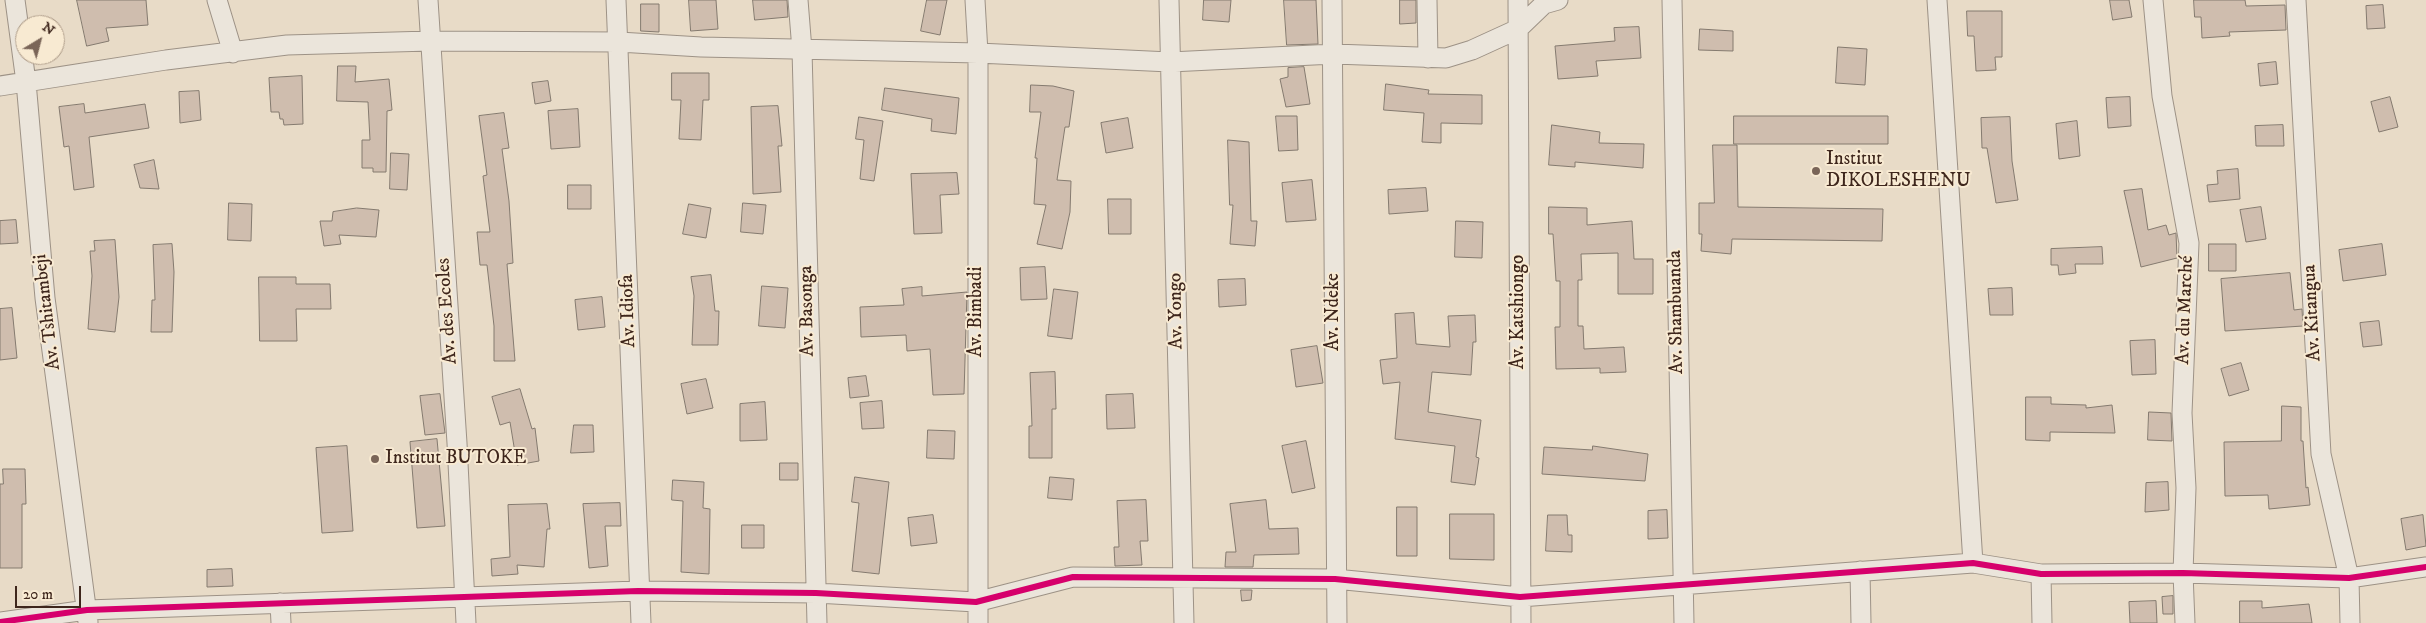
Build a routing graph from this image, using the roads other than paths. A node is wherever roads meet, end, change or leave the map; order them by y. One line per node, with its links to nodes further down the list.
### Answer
1 (15, 0): 25 (street, Av. Tshitambeji)
2 (217, 0): 20 (street)
3 (428, 0): 17 (street, Av. des Ecoles)
4 (616, 0): 18 (street, Av. Idiofa)
5 (798, 0): 19 (street, Av. Basonga)
6 (976, 0): 21 (street, Av. Bimbadi)
7 (1169, 0): 24 (street, Av. Yongo)
8 (1332, 0): 22 (street, Av. Ndeke)
9 (1427, 0): 23 (street)
10 (1518, 0): 16 (street, Av. Katshiongo)
11 (1558, 0): 16 (street)
12 (1672, 0): 35 (street, Av. Shambuanda)
13 (1937, 0): 27 (street)
14 (2153, 0): 30 (street, Av. du Marché)
15 (2296, 0): 33 (street, Av. Kitangua)
16 (1518, 29): 23 (street); 39 (street, Av. Katshiongo)
17 (430, 41): 18 (street); 20 (street); 38 (street, Av. des Ecoles)
18 (619, 42): 19 (street); 36 (street, Av. Idiofa)
19 (802, 50): 21 (street); 37 (street, Av. Basonga)
20 (233, 53): 25 (street)
21 (978, 53): 24 (street); 40 (street, Av. Bimbadi)
22 (1334, 54): 23 (street); 24 (street); 34 (street, Av. Ndeke)
23 (1428, 58)
24 (1170, 62): 32 (street, Av. Yongo)
25 (26, 82): 26 (street); 42 (street, Av. Tshitambeji)
26 (0, 86)
27 (1973, 563): 29 (street); 31 (street)
28 (2426, 567): 33 (street)
29 (1860, 571): 35 (street); 53 (street)
30 (2183, 573): 31 (street); 33 (street); 55 (street, Av. du Marché)
31 (2041, 574): 54 (street)
32 (1184, 577): 34 (street); 40 (street); 49 (street, Av. Yongo)
33 (2349, 578): 56 (street, Av. Kitangua)
34 (1335, 579): 39 (street); 50 (street, Av. Ndeke)
35 (1682, 584): 39 (street); 52 (street, Av. Shambuanda)
36 (638, 591): 37 (street); 38 (street); 46 (street, Av. Idiofa)
37 (816, 593): 40 (street); 47 (street, Av. Basonga)
38 (466, 597): 41 (street); 45 (street, Av. des Ecoles)
39 (1520, 597): 51 (street, Av. Katshiongo)
40 (976, 602): 48 (street, Av. Bimbadi)
41 (280, 603): 42 (street); 44 (street)
42 (87, 617): 43 (street)
43 (0, 622)
44 (281, 623)
45 (466, 623)
46 (641, 623)
47 (817, 623)
48 (978, 623)
49 (1184, 623)
50 (1337, 623)
51 (1521, 623)
52 (1684, 623)
53 (1861, 623)
54 (2042, 623)
55 (2186, 623)
56 (2350, 623)

